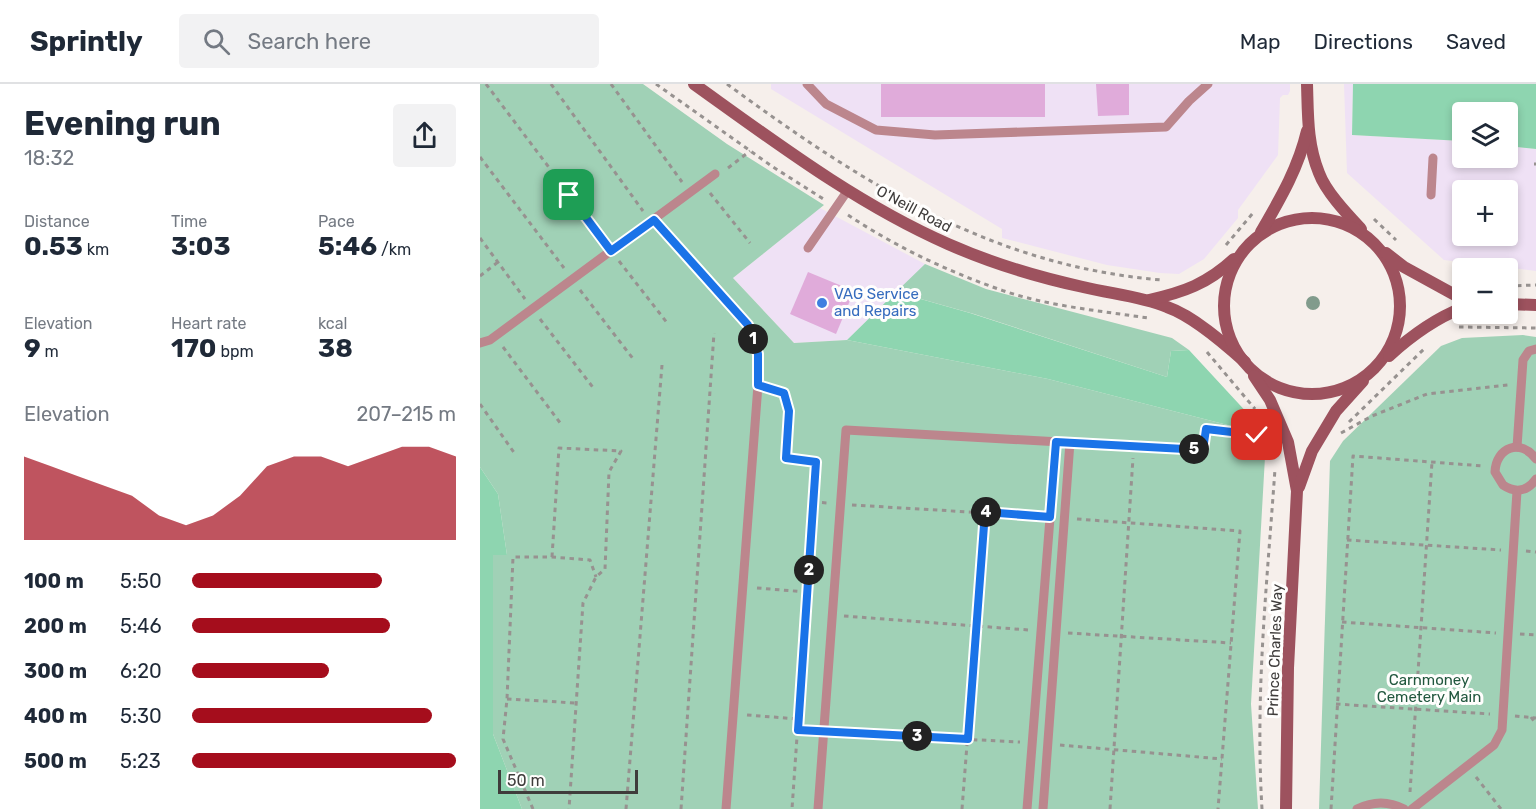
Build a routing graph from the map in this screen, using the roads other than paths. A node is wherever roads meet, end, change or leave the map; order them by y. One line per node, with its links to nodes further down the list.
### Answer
1 (694, 84): 8 (main road, O'Neill Road)
2 (807, 84): 3 (lane)
3 (1208, 84)
4 (1307, 84): 5 (main road)
5 (1308, 126): 11 (main road); 12 (main road)
6 (1433, 158): 9 (lane)
7 (715, 174): 10 (lane)
8 (848, 190): 13 (lane); 16 (main road, O'Neill Road)
9 (1431, 195)
10 (652, 221): 20 (lane); 32 (lane)
11 (1258, 236): 12 (main road); 14 (main road)
12 (1371, 241): 15 (main road); 23 (main road)
13 (808, 248)
14 (1242, 252): 16 (main road, O'Neill Road); 22 (main road)
15 (1452, 293)
16 (1147, 300): 22 (main road, O'Neill Road)
17 (1518, 305): 18 (main road)
18 (1536, 306)
19 (1452, 312): 23 (main road)
20 (480, 343)
21 (1536, 349): 26 (lane)
22 (1245, 363): 23 (main road); 30 (main road, Prince Charles Way)
23 (1375, 368): 30 (main road, Prince Charles Way)
24 (1056, 442): 25 (lane); 33 (lane); 34 (lane)
25 (1070, 442): 27 (lane); 35 (lane)
26 (1518, 447): 28 (lane); 31 (lane)
27 (1203, 450)
28 (1536, 459)
29 (1536, 479): 31 (lane)
30 (1297, 491): 36 (main road, Prince Charles Way)
31 (1517, 491): 39 (lane)
32 (726, 809)
33 (818, 809)
34 (1027, 809)
35 (1043, 809)
36 (1286, 809)
37 (1357, 809): 38 (lane)
38 (1404, 809)
39 (1412, 809)

